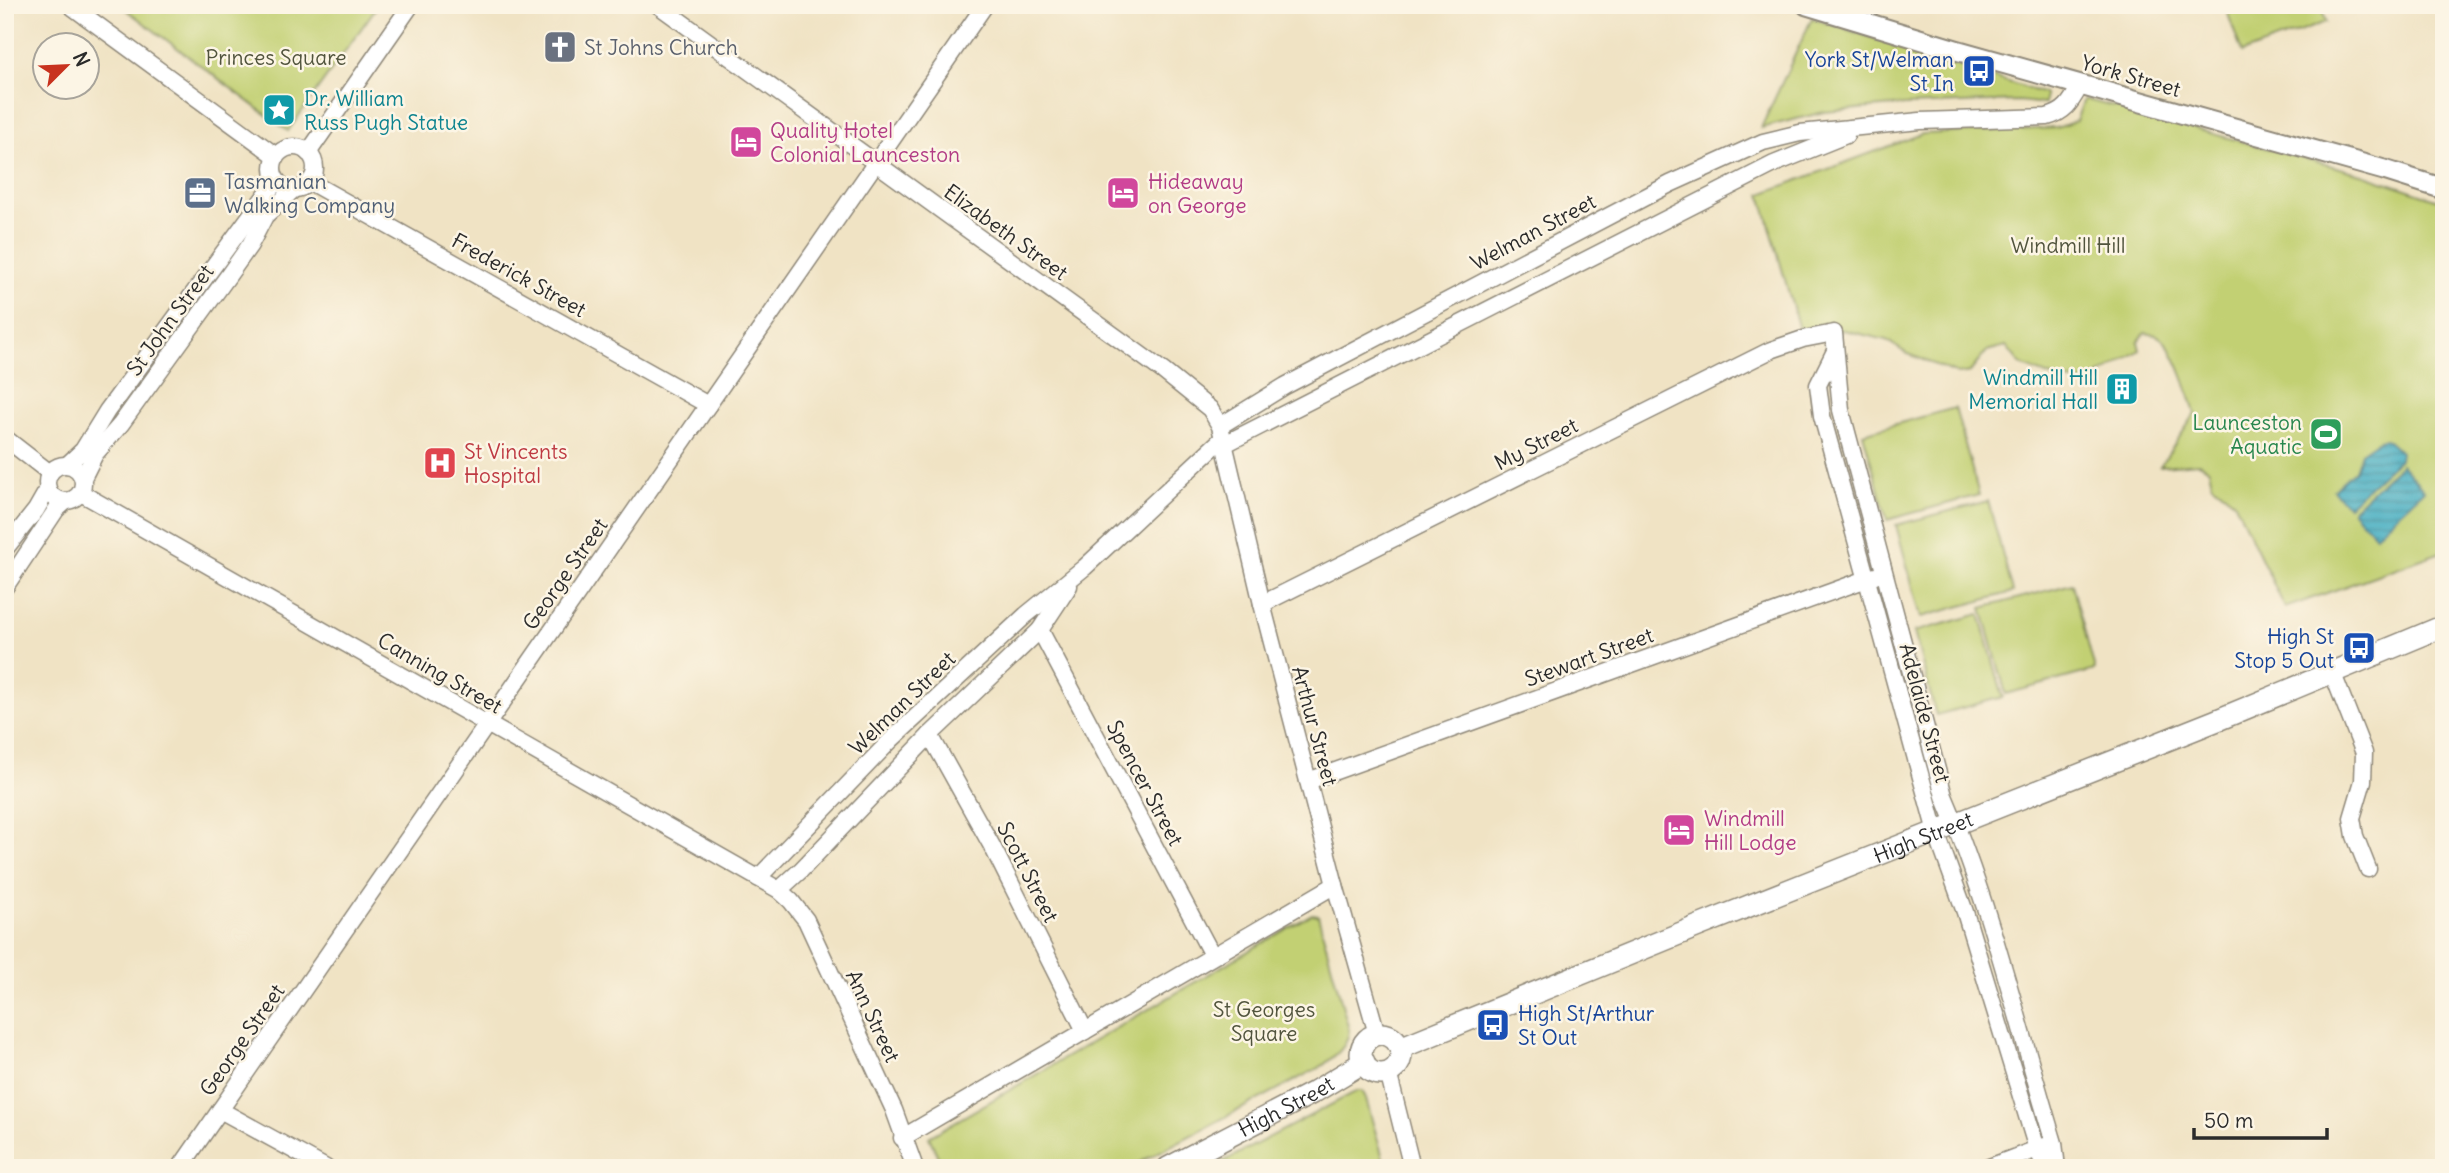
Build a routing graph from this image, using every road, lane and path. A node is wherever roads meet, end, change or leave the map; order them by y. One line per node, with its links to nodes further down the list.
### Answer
1 (70, 5): 10 (street)
2 (411, 5): 9 (street)
3 (658, 5): 11 (street, Elizabeth Street)
4 (985, 5): 11 (street, George Street)
5 (1807, 5): 6 (street, York Street)
6 (1830, 8): 7 (street, York Street)
7 (2080, 86): 8 (street, Welman Street); 14 (street, York Street)
8 (1883, 125): 28 (street, Welman Street); 28 (street, Welman Street)
9 (308, 153): 10 (street); 13 (street)
10 (276, 156): 12 (street)
11 (876, 163): 24 (street, George Street); 28 (street, Elizabeth Street)
12 (276, 181): 15 (street); 16 (street, St John Street)
13 (310, 182): 15 (street); 24 (street, Frederick Street)
14 (2444, 189)
15 (293, 190): 17 (street, St John Street)
16 (214, 267): 17 (street); 18 (street, St John Street)
17 (228, 276): 19 (street, St John Street)
18 (188, 299): 19 (street); 21 (street, St John Street)
19 (203, 311): 22 (street, St John Street)
20 (1835, 340): 26 (street, Adelaide Street); 27 (street, Adelaide Street); 44 (street, My Street)
21 (155, 345): 22 (street); 23 (street, St John Street)
22 (170, 356): 25 (street, St John Street)
23 (115, 399): 25 (street); 32 (street, St John Street)
24 (708, 405): 50 (street, George Street)
25 (131, 410): 35 (street, St John Street)
26 (1841, 410): 27 (street); 30 (street, Adelaide Street)
27 (1822, 416): 31 (street, Adelaide Street)
28 (1222, 436): 40 (street, Welman Street); 44 (street, Arthur Street)
29 (5, 438): 33 (street)
30 (1849, 438): 31 (street); 34 (street, Adelaide Street)
31 (1830, 444): 36 (street, Adelaide Street)
32 (68, 465): 33 (street); 35 (street)
33 (49, 481): 35 (street); 37 (street)
34 (1863, 488): 36 (street); 41 (street, Adelaide Street)
35 (76, 490): 38 (street, St John Street); 50 (street, Canning Street)
36 (1843, 493): 42 (street, Adelaide Street)
37 (16, 535): 38 (street); 39 (street)
38 (33, 547): 43 (street, St John Street)
39 (5, 549)
40 (1085, 567): 46 (street, Welman Street); 57 (street, Welman Street)
41 (1884, 573): 42 (street, Stewart Street); 48 (street, Adelaide Street)
42 (1867, 579): 49 (street, Adelaide Street); 52 (street, Stewart Street)
43 (5, 587)
44 (1262, 604): 52 (street, Arthur Street)
45 (2444, 626): 47 (main road, High Street)
46 (1040, 630): 51 (street, Welman Street); 62 (street, Spencer Street)
47 (2333, 674): 55 (main road, High Street); 56 (street)
48 (1922, 713): 49 (street); 53 (street, Adelaide Street)
49 (1905, 718): 54 (street, Adelaide Street)
50 (487, 724): 57 (street, Canning Street); 74 (street, George Street)
51 (930, 735): 59 (street, Welman Street); 65 (street, Scott Street)
52 (1308, 780): 58 (street, Arthur Street)
53 (1944, 796): 54 (street); 55 (street, Adelaide Street)
54 (1928, 803): 55 (street, Adelaide Street)
55 (1946, 828): 60 (street, Adelaide Street); 61 (street, Adelaide Street); 68 (main road, High Street)
56 (2368, 869)
57 (758, 878): 59 (street, Canning Street)
58 (1335, 885): 62 (street); 66 (street, Arthur Street)
59 (779, 890): 75 (street, Ann Street)
60 (1984, 907): 61 (street); 63 (street, Adelaide Street)
61 (1965, 912): 64 (street, Adelaide Street)
62 (1212, 955): 65 (street)
63 (2007, 984): 64 (street); 67 (street, Adelaide Street)
64 (1988, 989): 69 (street, Adelaide Street)
65 (1085, 1031): 75 (street)
66 (1377, 1034): 68 (main road); 70 (main road)
67 (2024, 1042): 69 (street); 72 (street, Adelaide Street)
68 (1400, 1048): 71 (main road)
69 (2006, 1048): 73 (street, Adelaide Street)
70 (1364, 1062): 71 (main road); 81 (main road, High Street)
71 (1388, 1072): 82 (street)
72 (2039, 1092): 73 (street); 76 (street, Adelaide Street)
73 (2021, 1097): 77 (street, Adelaide Street)
74 (220, 1110): 78 (street, George Street); 79 (street)
75 (902, 1138): 80 (street, Ann Street)
76 (2054, 1143): 77 (street); 85 (street, Adelaide Street)
77 (2037, 1149): 83 (street); 84 (street, Adelaide Street)
78 (180, 1168)
79 (326, 1168)
80 (915, 1168)
81 (1168, 1168)
82 (1412, 1168)
83 (1987, 1168)
84 (2046, 1168)
85 (2057, 1168)

